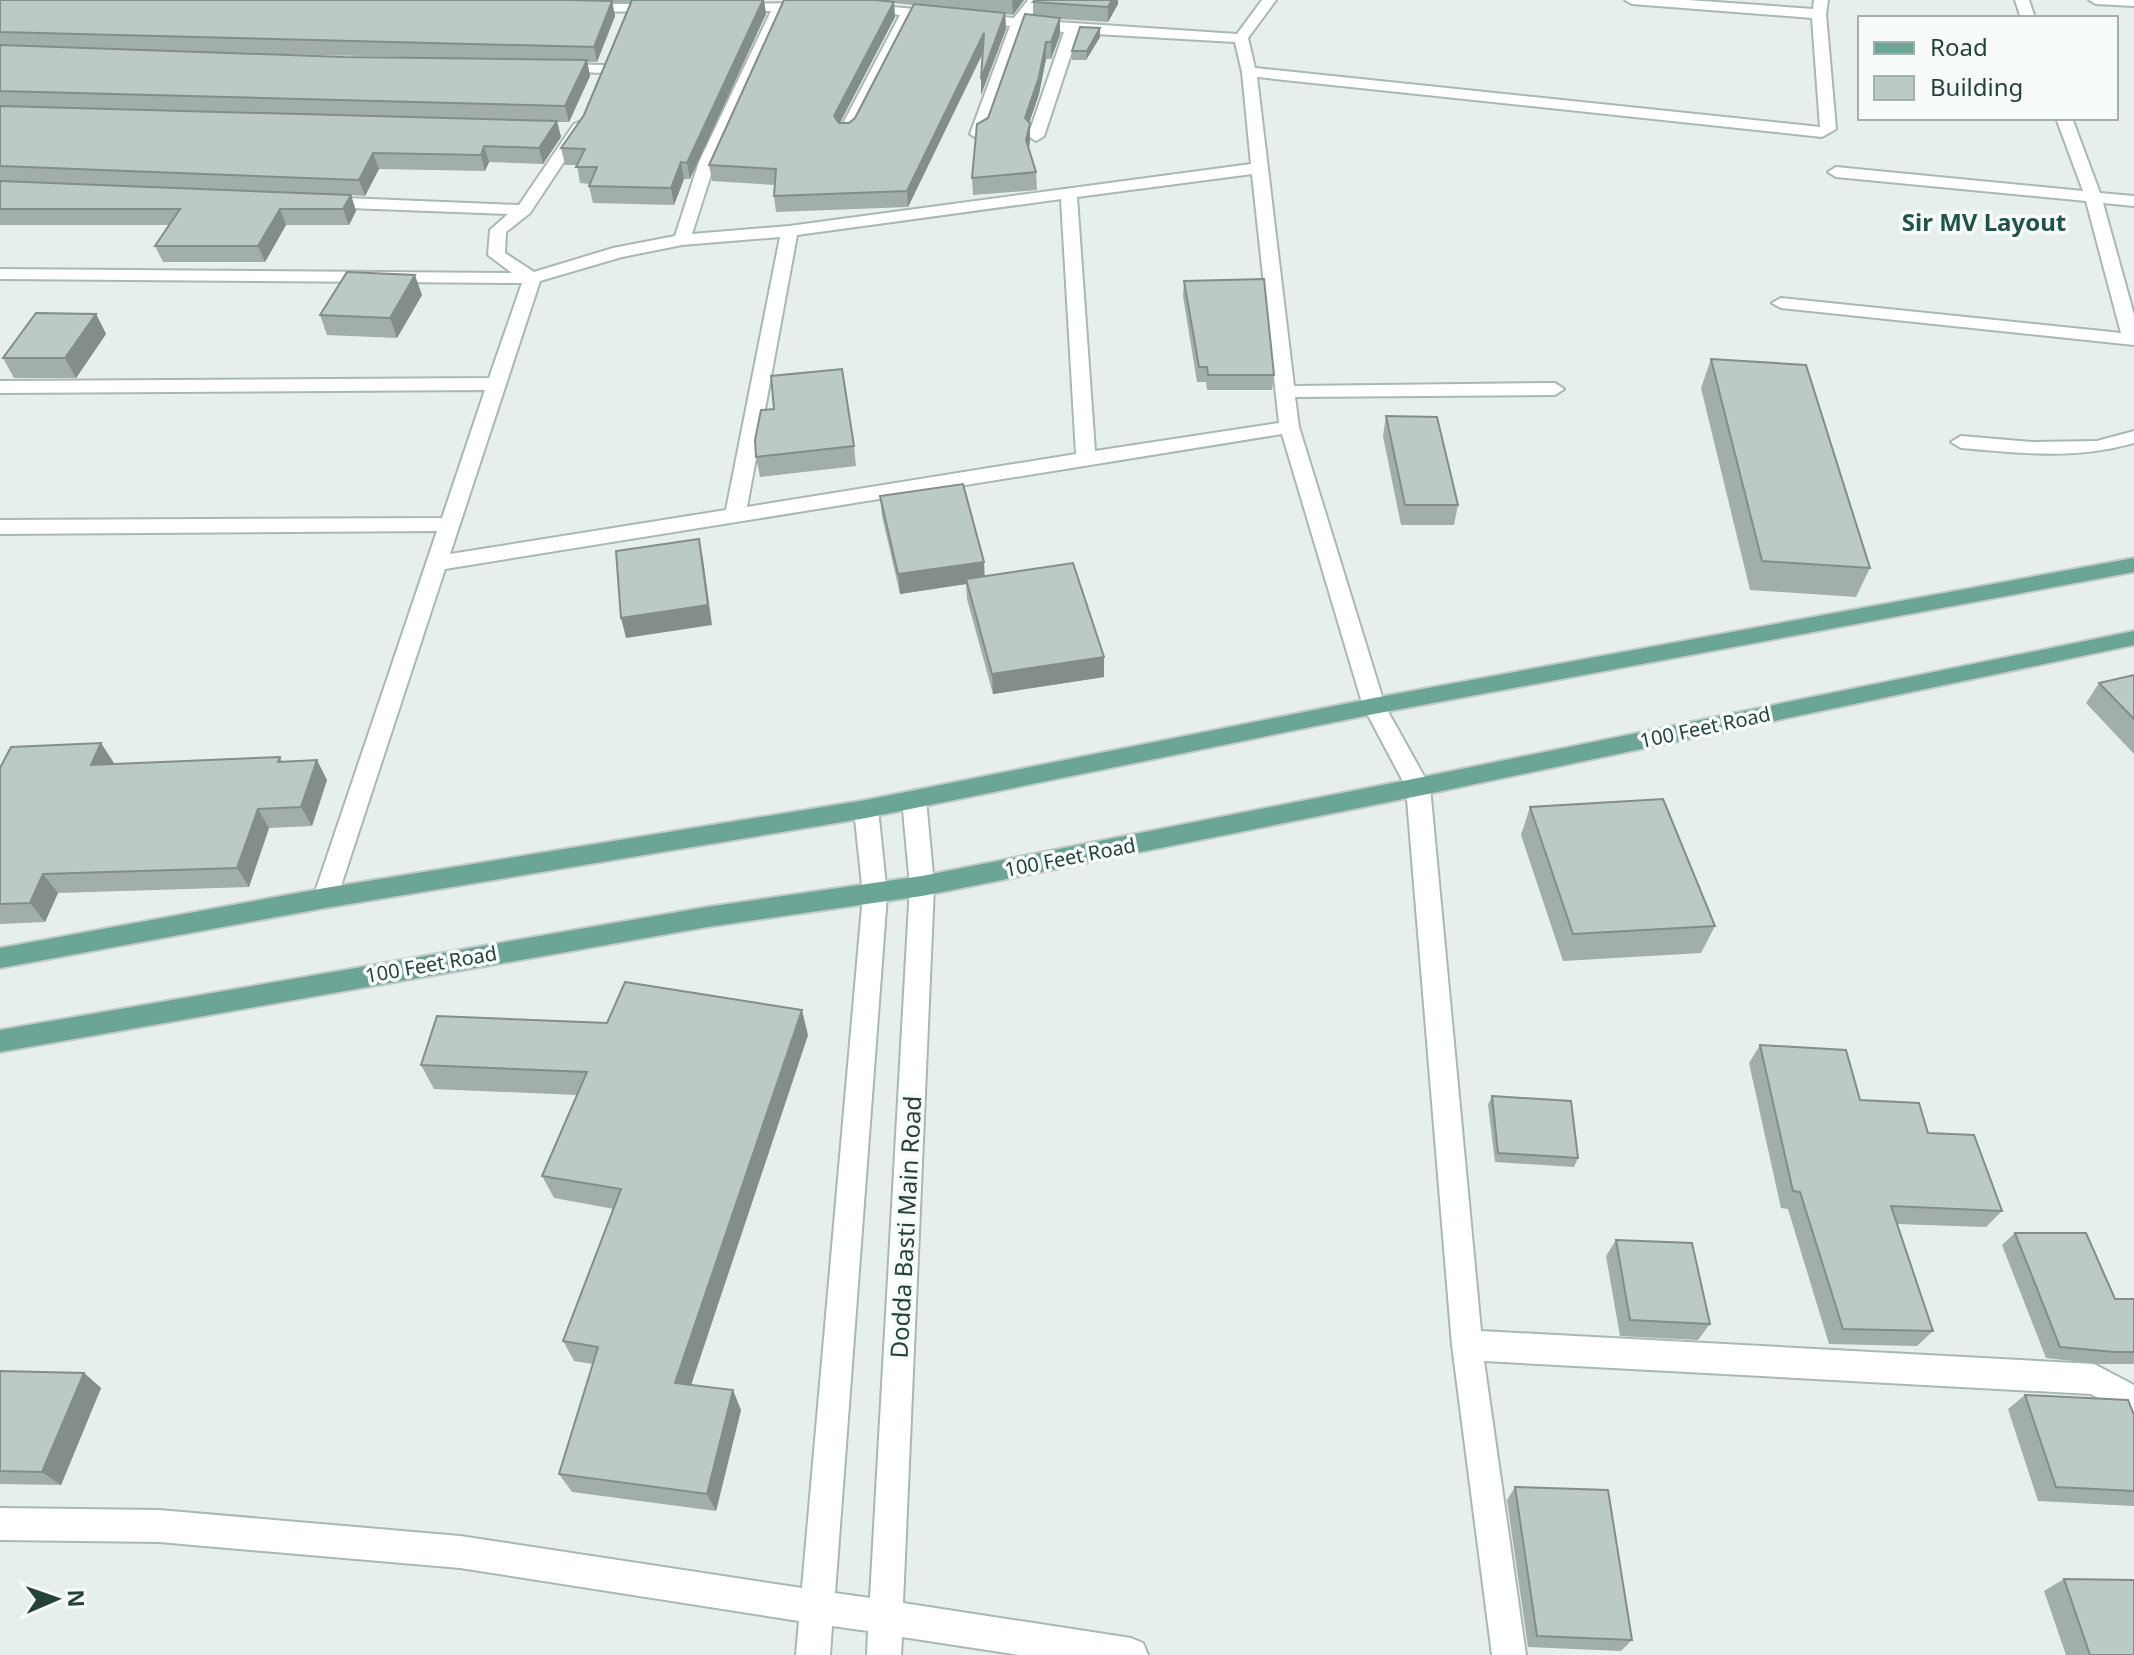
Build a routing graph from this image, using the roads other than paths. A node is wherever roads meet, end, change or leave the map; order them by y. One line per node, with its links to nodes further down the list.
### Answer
1 (582, 0): 13 (street)
2 (863, 0): 14 (street)
3 (1035, 0): 15 (street)
4 (1269, 0): 17 (street)
5 (1633, 0): 11 (street)
6 (2096, 0): 7 (street)
7 (2134, 2)
8 (724, 7): 9 (street)
9 (780, 7): 10 (street); 33 (street)
10 (826, 7)
11 (1820, 7): 20 (street)
12 (681, 8): 13 (street)
13 (628, 9): 19 (street)
14 (908, 12): 15 (street); 22 (street)
15 (1018, 23): 16 (street); 23 (street)
16 (1072, 29): 17 (street); 24 (street)
17 (1241, 38): 20 (street)
18 (540, 68): 19 (street)
19 (604, 69): 31 (street)
20 (1249, 72): 25 (street)
21 (2065, 120): 28 (street)
22 (846, 133)
23 (978, 134)
24 (1036, 136)
25 (1260, 168): 27 (street); 41 (street)
26 (1836, 172): 28 (street)
27 (1069, 194): 32 (street); 45 (street)
28 (2093, 197): 30 (street); 37 (street)
29 (301, 201): 31 (street)
30 (2134, 201)
31 (524, 210): 35 (street)
32 (789, 231): 33 (street); 46 (street)
33 (682, 240): 35 (street)
34 (0, 274): 35 (street)
35 (532, 278): 38 (street)
36 (1781, 303): 37 (street)
37 (2133, 342)
38 (497, 384): 39 (street); 47 (street)
39 (0, 387)
40 (1555, 389): 41 (street)
41 (1285, 392): 42 (street)
42 (1289, 427): 45 (street); 52 (street)
43 (2134, 437): 44 (street)
44 (1961, 442)
45 (1086, 457): 46 (street)
46 (735, 517): 49 (street)
47 (452, 524): 48 (street); 49 (street)
48 (0, 527)
49 (439, 563): 58 (street)
50 (2134, 565): 52 (main road)
51 (2134, 638): 53 (main road, 100 Feet Road)
52 (1374, 706): 53 (street); 54 (main road)
53 (1418, 787): 56 (main road, 100 Feet Road); 61 (street)
54 (914, 799): 55 (main road); 56 (street, Dodda Basti Main Road)
55 (866, 809): 57 (street); 58 (main road)
56 (922, 886): 57 (main road, 100 Feet Road); 65 (street, Dodda Basti Main Road)
57 (875, 895): 60 (main road, 100 Feet Road); 64 (street)
58 (325, 898): 59 (main road)
59 (0, 958)
60 (0, 1041)
61 (1467, 1345): 62 (street); 69 (street)
62 (2134, 1409)
63 (0, 1524): 64 (street)
64 (817, 1607): 65 (street); 66 (street)
65 (886, 1617): 67 (street, Dodda Basti Main Road); 68 (street)
66 (813, 1655)
67 (884, 1655)
68 (1131, 1655)
69 (1509, 1655)

